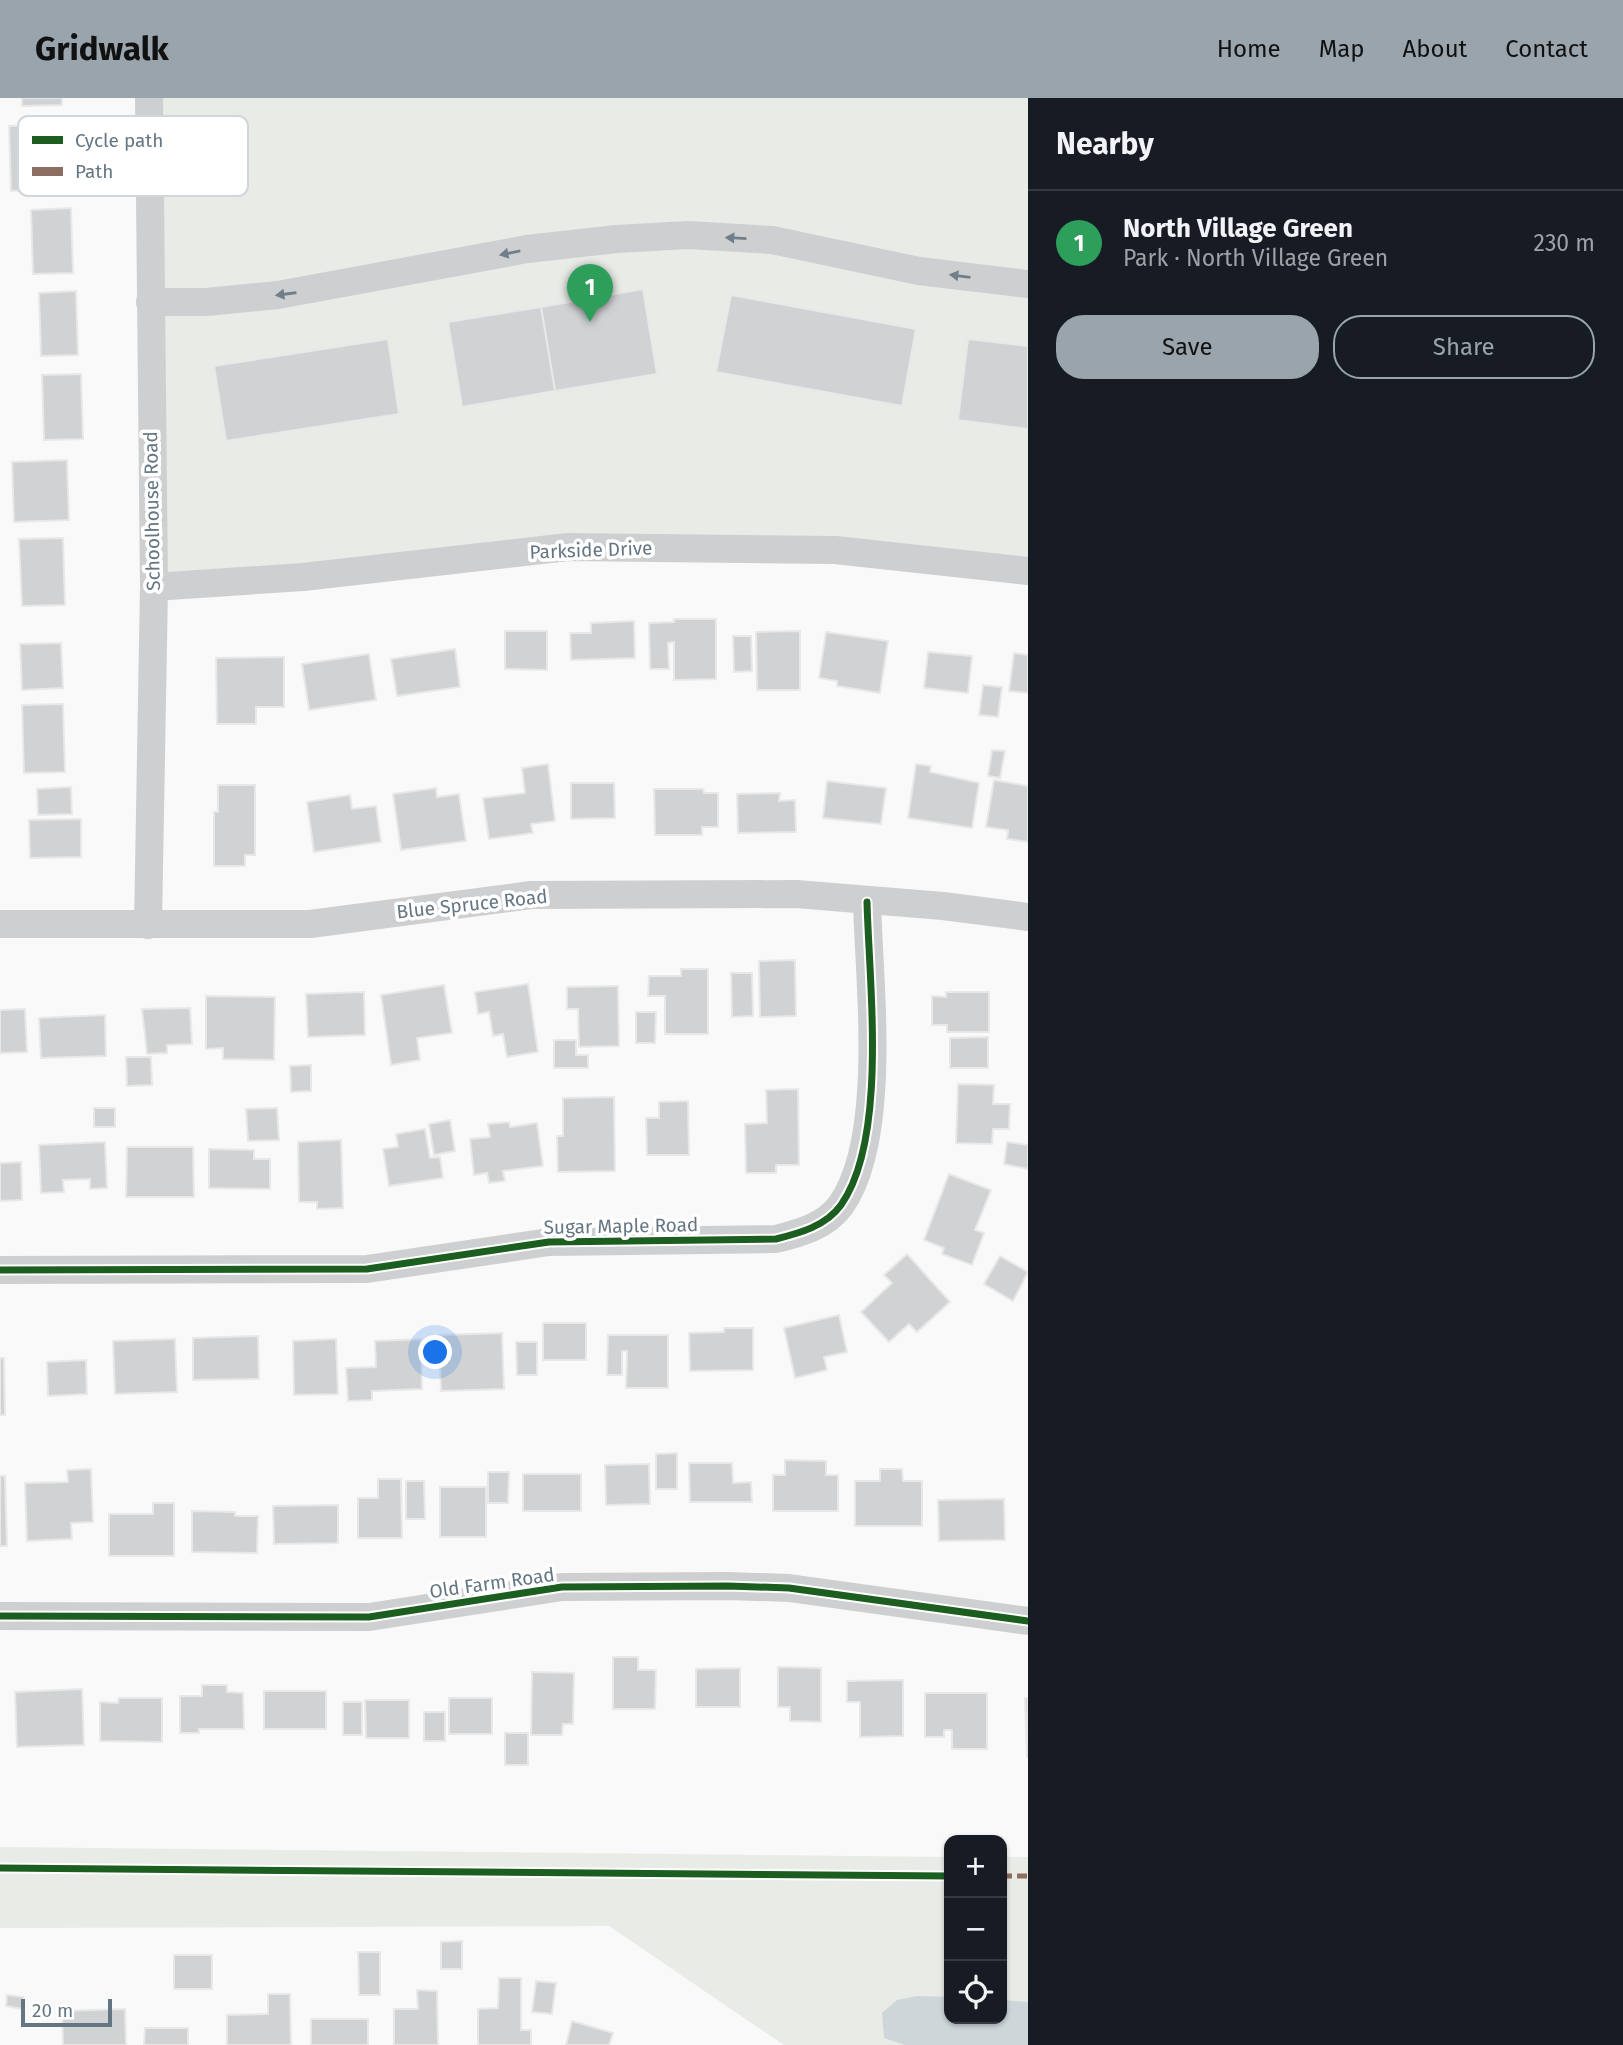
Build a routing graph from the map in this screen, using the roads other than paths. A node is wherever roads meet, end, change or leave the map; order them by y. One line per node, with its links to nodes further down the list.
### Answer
1 (149, 98): 2 (street, Schoolhouse Road)
2 (149, 116)
3 (149, 196): 5 (street, Schoolhouse Road)
4 (1028, 284): 5 (street, one-way to 5)
5 (150, 302): 7 (street, Schoolhouse Road)
6 (1028, 571): 7 (street, Parkside Drive)
7 (154, 587): 11 (street, Schoolhouse Road)
8 (867, 902): 9 (street, Blue Spruce Road); 11 (street, Blue Spruce Road); 12 (street, Sugar Maple Road)
9 (1028, 918)
10 (0, 924): 11 (street, Blue Spruce Road)
11 (148, 925)
12 (0, 1270)
13 (0, 1616): 14 (street, Old Farm Road)
14 (1028, 1621)

